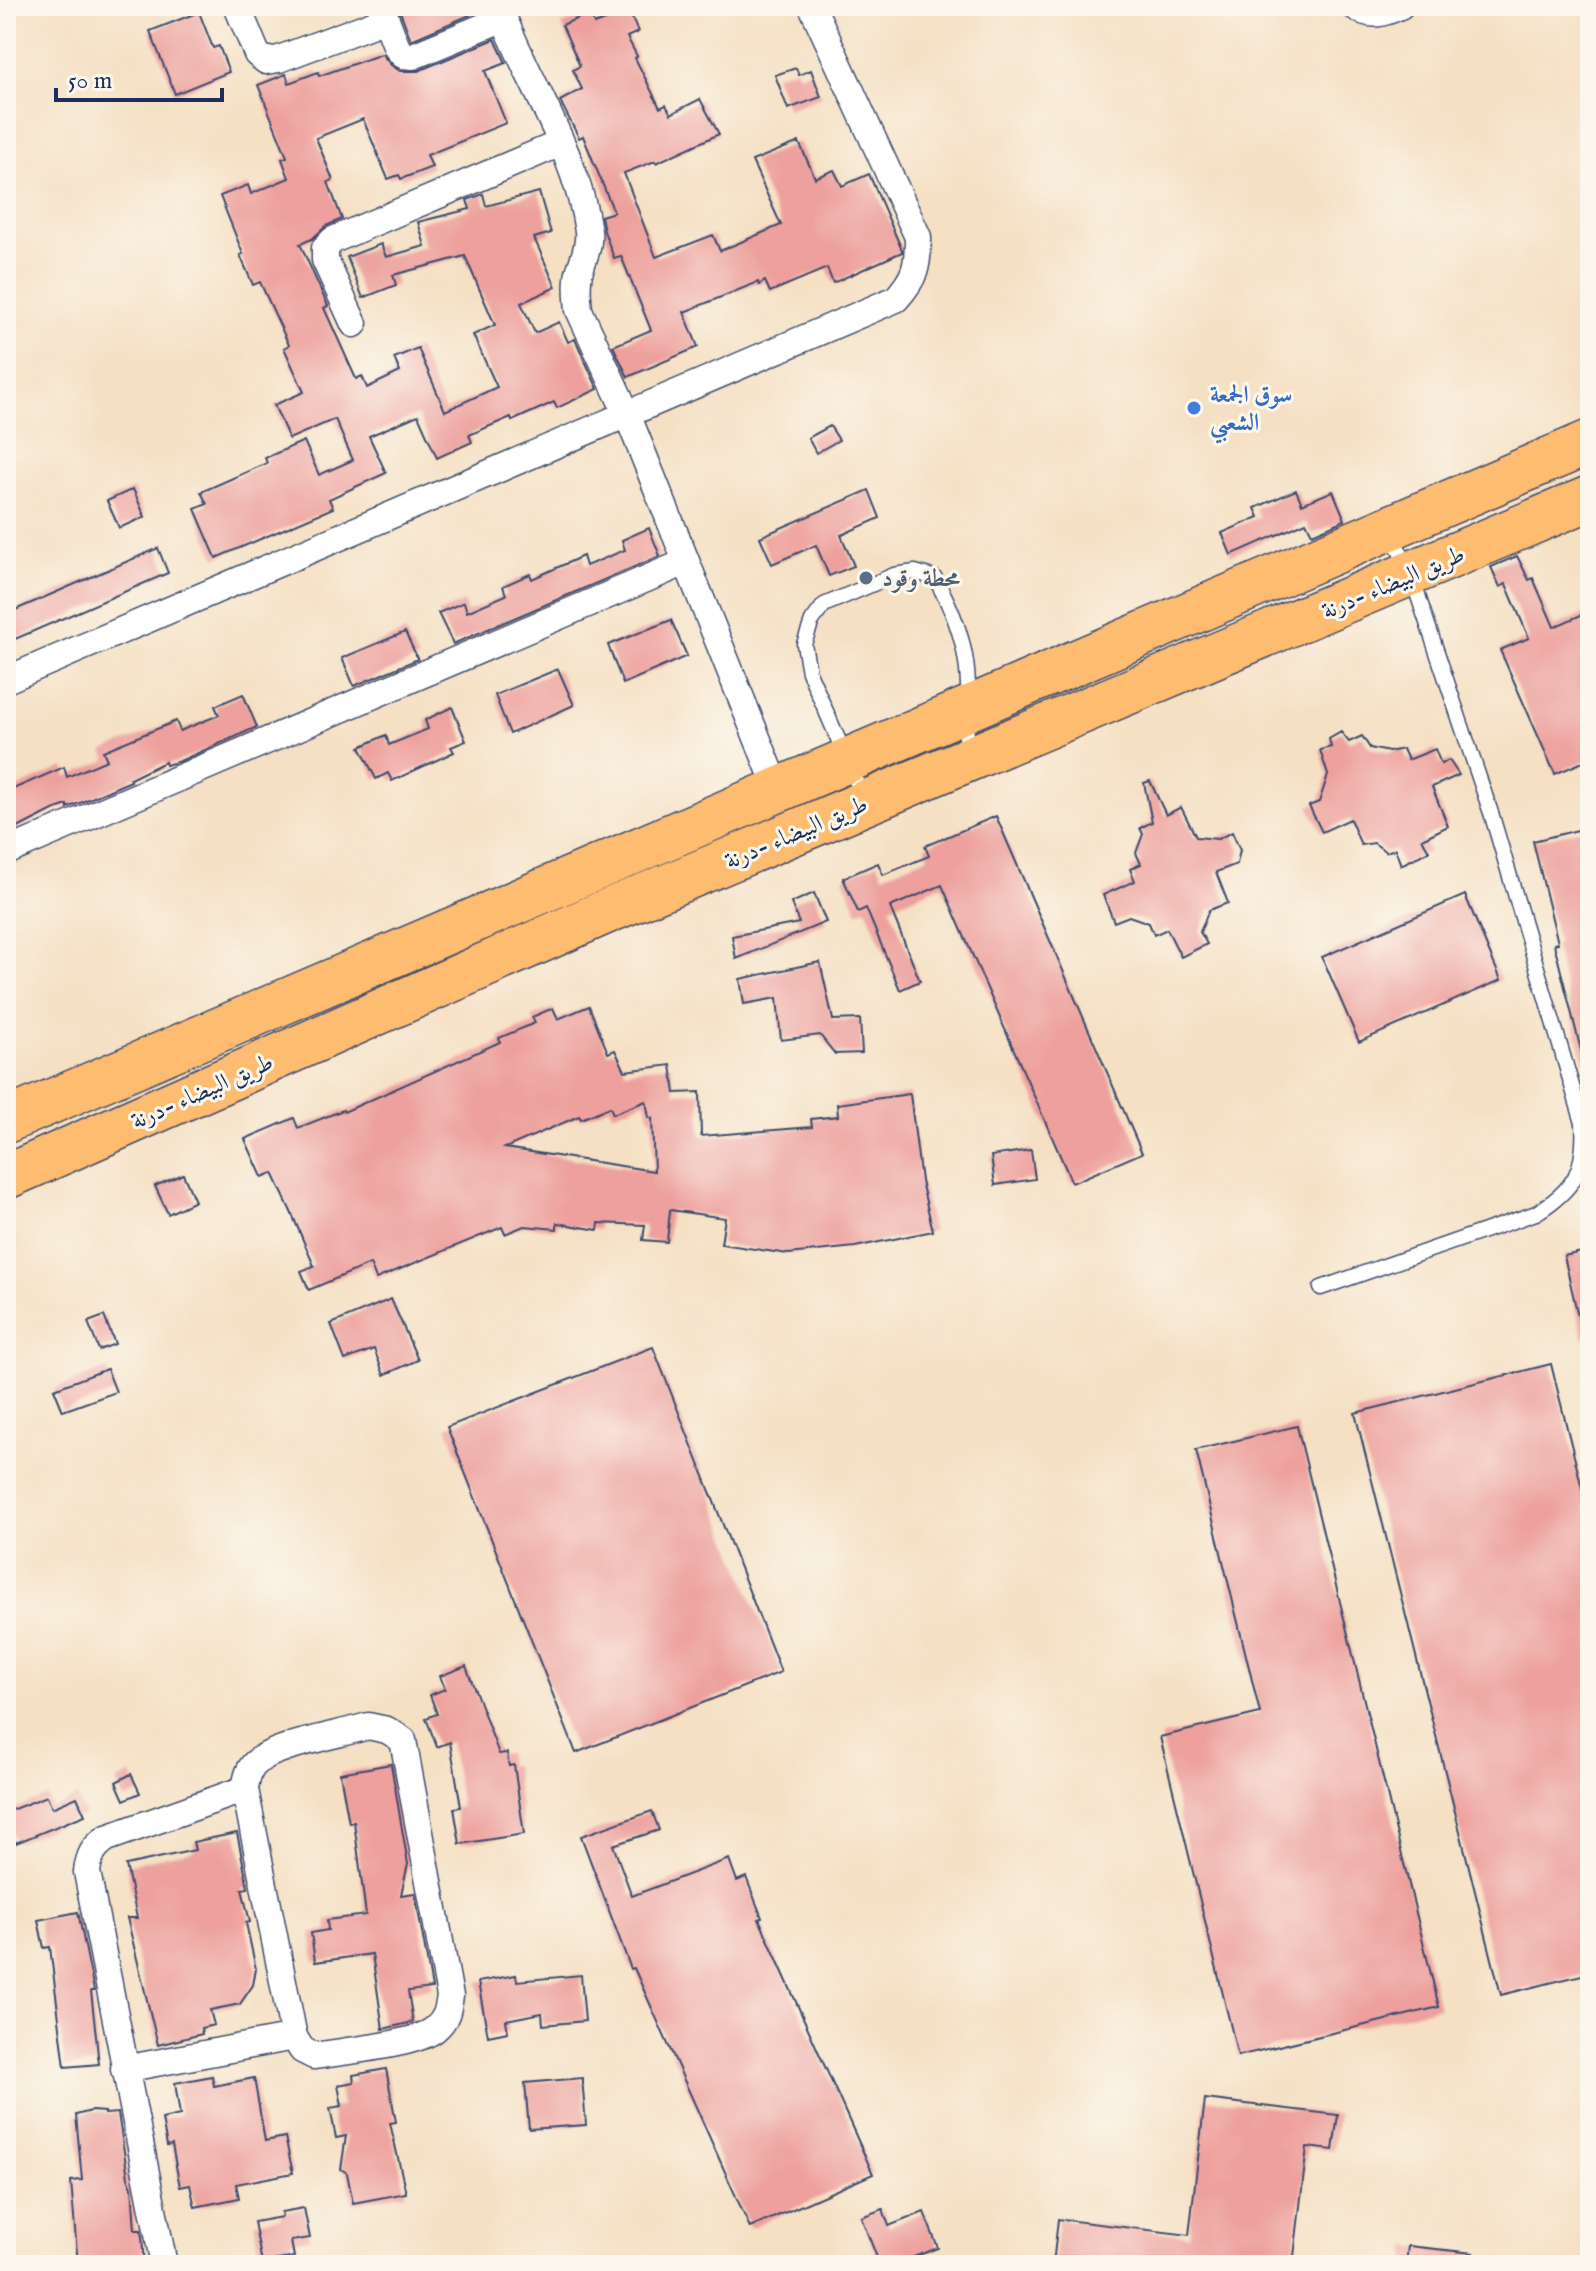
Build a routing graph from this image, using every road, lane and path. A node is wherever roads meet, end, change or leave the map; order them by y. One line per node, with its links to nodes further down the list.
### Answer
1 (237, 6): 6 (street)
2 (812, 6): 9 (street)
3 (1354, 6): 4 (street)
4 (1400, 6)
5 (502, 12): 6 (street); 7 (street)
6 (384, 13)
7 (561, 143): 8 (street); 9 (street)
8 (354, 324)
9 (627, 414): 13 (street); 15 (street)
10 (1590, 442): 12 (highway, طريق البيضاء -درنة)
11 (1590, 498): 14 (highway, طريق البيضاء -درنة)
12 (1390, 529): 14 (lane); 16 (highway, طريق البيضاء -درنة)
13 (686, 562): 19 (street); 21 (street)
14 (1411, 575): 17 (highway, طريق البيضاء -درنة); 24 (lane)
15 (6, 680)
16 (969, 710): 17 (lane); 18 (highway, طريق البيضاء -درنة); 18 (lane)
17 (965, 760): 20 (highway, طريق البيضاء -درنة)
18 (846, 761): 19 (highway, طريق البيضاء -درنة); 20 (lane)
19 (778, 790): 22 (highway, طريق البيضاء -درنة)
20 (866, 803): 23 (highway, طريق البيضاء -درنة)
21 (6, 852)
22 (6, 1121)
23 (6, 1177)
24 (1321, 1288)
25 (245, 1789): 26 (street); 26 (street); 27 (street)
26 (294, 2037): 27 (street)
27 (124, 2069): 28 (street)
28 (164, 2265)

